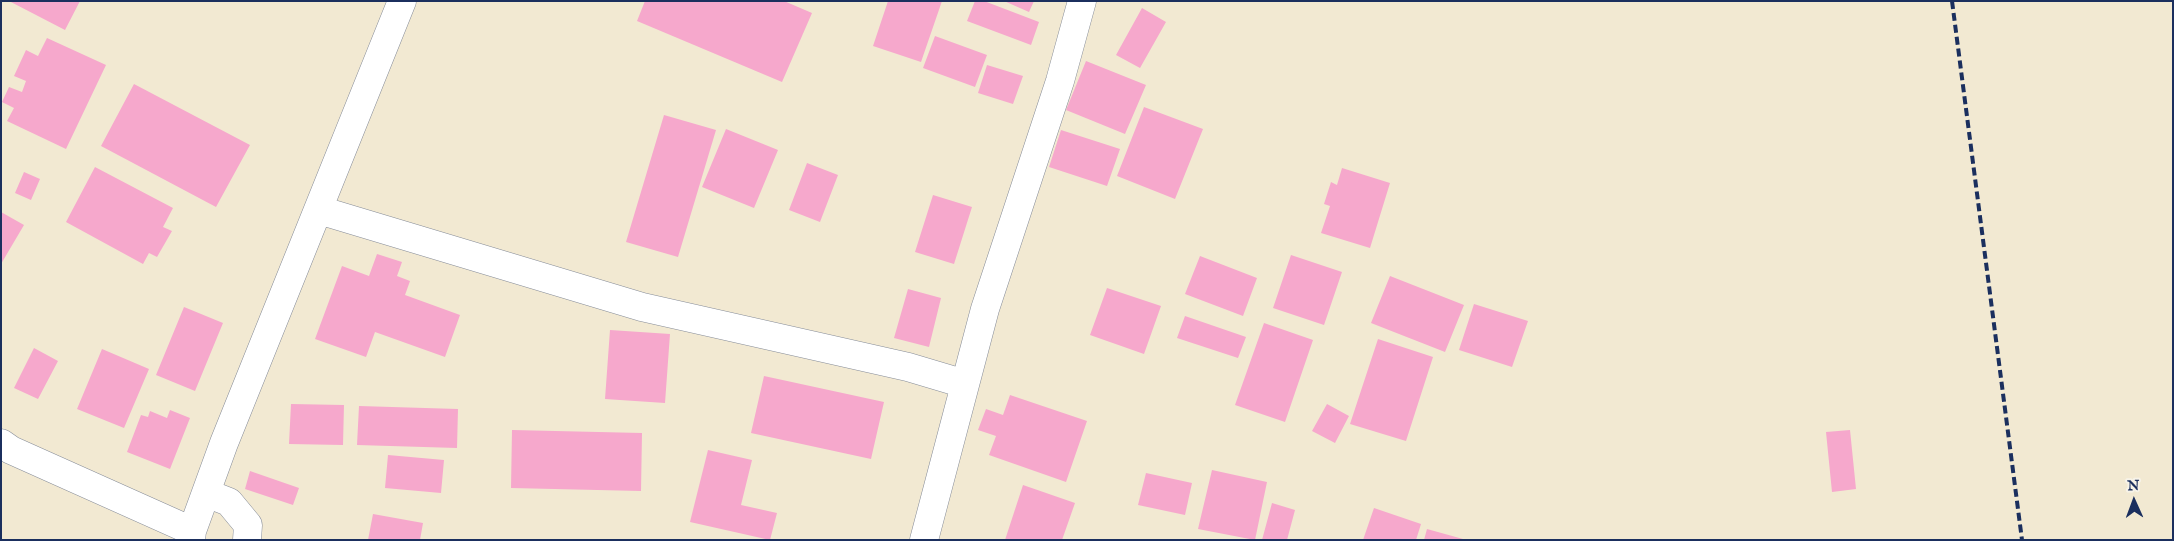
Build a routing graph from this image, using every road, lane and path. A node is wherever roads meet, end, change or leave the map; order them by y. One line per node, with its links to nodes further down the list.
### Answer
1 (402, 1): 3 (street)
2 (1082, 1): 4 (street)
3 (319, 210): 4 (street); 6 (street)
4 (965, 384): 9 (street)
5 (1, 443): 7 (street)
6 (206, 493): 7 (street); 8 (street)
7 (192, 535)
8 (247, 540)
9 (924, 540)

